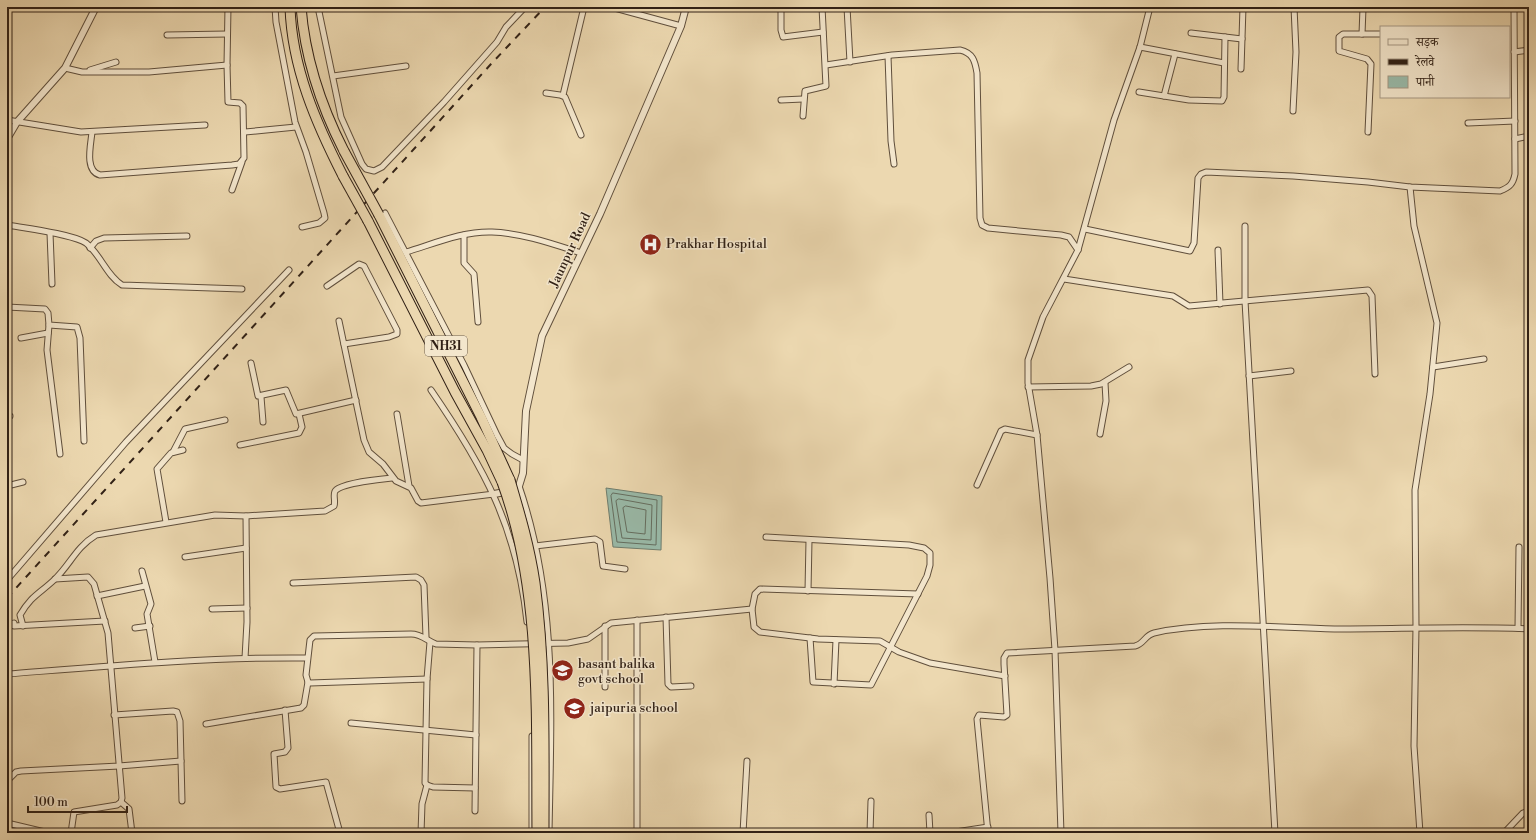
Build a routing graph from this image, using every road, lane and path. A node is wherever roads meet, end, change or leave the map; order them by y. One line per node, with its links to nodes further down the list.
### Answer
1 (96, 7): 40 (street)
2 (228, 7): 23 (street)
3 (275, 7): 58 (street)
4 (290, 7): 122 (highway, NH31, bridge)
5 (301, 7): 70 (highway, NH31, bridge)
6 (318, 7): 43 (street)
7 (525, 7): 43 (street)
8 (584, 7): 47 (street)
9 (611, 7): 19 (street)
10 (686, 7): 19 (street, Jaunpur Road)
11 (781, 7): 20 (street)
12 (822, 7): 20 (street)
13 (847, 7): 35 (street)
14 (1150, 7): 29 (street)
15 (1242, 7): 28 (street)
16 (1294, 7): 51 (street)
17 (1514, 7): 26 (street)
18 (1363, 8): 24 (street)
19 (681, 26): 82 (street, Jaunpur Road)
20 (823, 32): 38 (street)
21 (1190, 33): 27 (street)
22 (167, 34): 23 (street)
23 (227, 34): 37 (street)
24 (1362, 34): 25 (street); 61 (street)
25 (1380, 34)
26 (1512, 34): 31 (street)
27 (1225, 37): 28 (street); 36 (street)
28 (1242, 39): 41 (street)
29 (1140, 47): 32 (street); 74 (street)
30 (1529, 50): 31 (street)
31 (1514, 52): 44 (street)
32 (1175, 54): 36 (street); 48 (street)
33 (888, 56): 35 (street); 67 (street); 79 (street)
34 (116, 62): 42 (street)
35 (850, 62): 38 (street)
36 (1224, 63): 48 (street)
37 (227, 65): 42 (street); 60 (street)
38 (826, 65): 49 (street)
39 (406, 66): 43 (street)
40 (65, 68): 42 (street); 55 (street)
41 (1241, 69)
42 (82, 72)
43 (333, 76)
44 (1512, 91): 54 (street)
45 (1139, 92): 48 (street)
46 (546, 93): 47 (street)
47 (563, 95): 62 (street)
48 (1164, 96)
49 (803, 98): 50 (street); 52 (street)
50 (781, 100)
51 (1293, 111)
52 (803, 116)
53 (7, 120): 55 (street)
54 (1515, 121): 56 (street); 65 (street)
55 (17, 122): 59 (street); 64 (street)
56 (1468, 123)
57 (205, 125): 59 (street)
58 (296, 127): 60 (street); 72 (street)
59 (92, 132): 66 (street)
60 (245, 132): 66 (street)
61 (1368, 132)
62 (580, 135)
63 (1529, 136): 65 (street)
64 (7, 139)
65 (1515, 139): 68 (street)
66 (242, 162): 69 (street)
67 (894, 164)
68 (1410, 187): 74 (street); 100 (street)
69 (232, 190)
70 (382, 214): 81 (street); 122 (highway, NH31)
71 (7, 225): 75 (street)
72 (302, 226)
73 (1245, 226): 88 (street)
74 (1085, 229): 79 (street)
75 (50, 232): 78 (street); 85 (street)
76 (464, 235): 81 (street); 82 (street); 92 (street)
77 (187, 236): 78 (street)
78 (90, 248): 87 (street)
79 (1078, 250): 84 (street)
80 (1218, 250): 89 (street)
81 (406, 252): 120 (street)
82 (582, 253): 120 (street, Jaunpur Road)
83 (289, 270): 140 (street)
84 (1064, 279): 89 (street); 105 (street)
85 (52, 284)
86 (327, 286): 96 (street)
87 (242, 289)
88 (1245, 301): 89 (street); 102 (street); 103 (street)
89 (1220, 304)
90 (7, 307): 93 (street)
91 (339, 321): 96 (street)
92 (478, 322)
93 (50, 325): 94 (street); 115 (street)
94 (48, 333): 95 (street); 119 (street)
95 (21, 338)
96 (344, 344): 108 (street)
97 (1484, 359): 100 (street)
98 (251, 363): 107 (street)
99 (1129, 367): 104 (street)
100 (1433, 367): 157 (street)
101 (1292, 372): 103 (street)
102 (1375, 374)
103 (1249, 376): 156 (street)
104 (1105, 383): 105 (street); 113 (street)
105 (1028, 387): 114 (street)
106 (431, 390): 128 (street)
107 (261, 397): 109 (street); 112 (street)
108 (356, 400): 109 (street); 121 (street)
109 (299, 414): 116 (street)
110 (396, 414): 126 (street)
111 (224, 420): 118 (street)
112 (263, 422)
113 (1100, 434)
114 (1037, 435): 124 (street); 169 (street)
115 (84, 441)
116 (240, 445)
117 (183, 450): 118 (street)
118 (173, 452): 130 (street)
119 (60, 454)
120 (523, 460): 127 (street, Jaunpur Road)
121 (392, 478): 126 (street); 129 (street)
122 (506, 481): 208 (highway, NH31, bridge); 209 (highway, NH31, bridge)
123 (23, 482): 125 (street)
124 (977, 485)
125 (7, 486)
126 (409, 486): 128 (street)
127 (520, 486): 128 (street); 133 (street)
128 (494, 494): 165 (street)
129 (246, 516): 130 (street); 135 (street)
130 (166, 522): 139 (street)
131 (766, 538): 132 (street)
132 (809, 540): 143 (street); 144 (street)
133 (535, 546): 137 (street); 166 (street)
134 (1519, 547): 159 (street)
135 (246, 548): 136 (street); 146 (street)
136 (185, 557)
137 (625, 569)
138 (142, 570): 142 (street)
139 (55, 579): 145 (street); 153 (street)
140 (7, 580)
141 (293, 583): 161 (street)
142 (145, 586): 145 (street); 154 (street)
143 (808, 591): 144 (street); 148 (street)
144 (918, 594): 168 (street)
145 (97, 596): 151 (street)
146 (247, 608): 147 (street); 170 (street)
147 (212, 609)
148 (752, 609): 149 (street); 162 (street)
149 (666, 617): 150 (street); 179 (street)
150 (636, 620): 155 (street); 201 (street)
151 (105, 622): 153 (street); 173 (street)
152 (7, 625): 153 (street)
153 (23, 626)
154 (150, 626): 158 (street); 172 (street)
155 (605, 626): 166 (street); 180 (street)
156 (1264, 626): 157 (street); 169 (street); 217 (street)
157 (1416, 627): 159 (street); 218 (street)
158 (135, 628)
159 (1518, 628): 160 (street)
160 (1529, 629)
161 (426, 638): 164 (street); 171 (street)
162 (810, 638): 163 (street); 178 (street)
163 (836, 640): 168 (street); 178 (street)
164 (430, 642): 167 (street); 176 (street)
165 (529, 644): 166 (street); 167 (street); 207 (street)
166 (550, 644): 210 (street)
167 (477, 645): 186 (street)
168 (889, 646): 175 (street); 178 (street)
169 (1055, 650): 175 (street); 216 (street)
170 (245, 658): 171 (street); 172 (street)
171 (307, 658): 177 (street)
172 (155, 662): 173 (street)
173 (111, 666): 174 (street); 182 (street)
174 (7, 674)
175 (1005, 676): 200 (street)
176 (427, 679): 177 (street); 185 (street)
177 (308, 682): 181 (street)
178 (834, 684)
179 (691, 686)
180 (605, 687)
181 (285, 710): 184 (street); 205 (street)
182 (114, 715): 187 (street); 189 (street)
183 (351, 723): 185 (street)
184 (206, 724)
185 (427, 730): 186 (street); 191 (street)
186 (476, 735): 192 (street)
187 (181, 761): 189 (street); 193 (street)
188 (747, 761): 211 (street)
189 (119, 766): 190 (street); 195 (street)
190 (7, 781)
191 (427, 785): 192 (street); 206 (street)
192 (475, 788): 196 (street)
193 (182, 801)
194 (871, 801): 212 (street)
195 (121, 802): 203 (street); 204 (street)
196 (475, 811)
197 (1529, 811): 219 (street)
198 (929, 814): 213 (street)
199 (7, 824): 202 (street)
200 (988, 827): 214 (street); 215 (street)
201 (637, 831)
202 (49, 833)
203 (71, 833)
204 (132, 833)
205 (340, 833)
206 (421, 833)
207 (532, 833)
208 (537, 833)
209 (544, 833)
210 (549, 833)
211 (742, 833)
212 (870, 833)
213 (930, 833)
214 (949, 833)
215 (988, 833)
216 (1061, 833)
217 (1274, 833)
218 (1420, 833)
219 (1504, 833)

